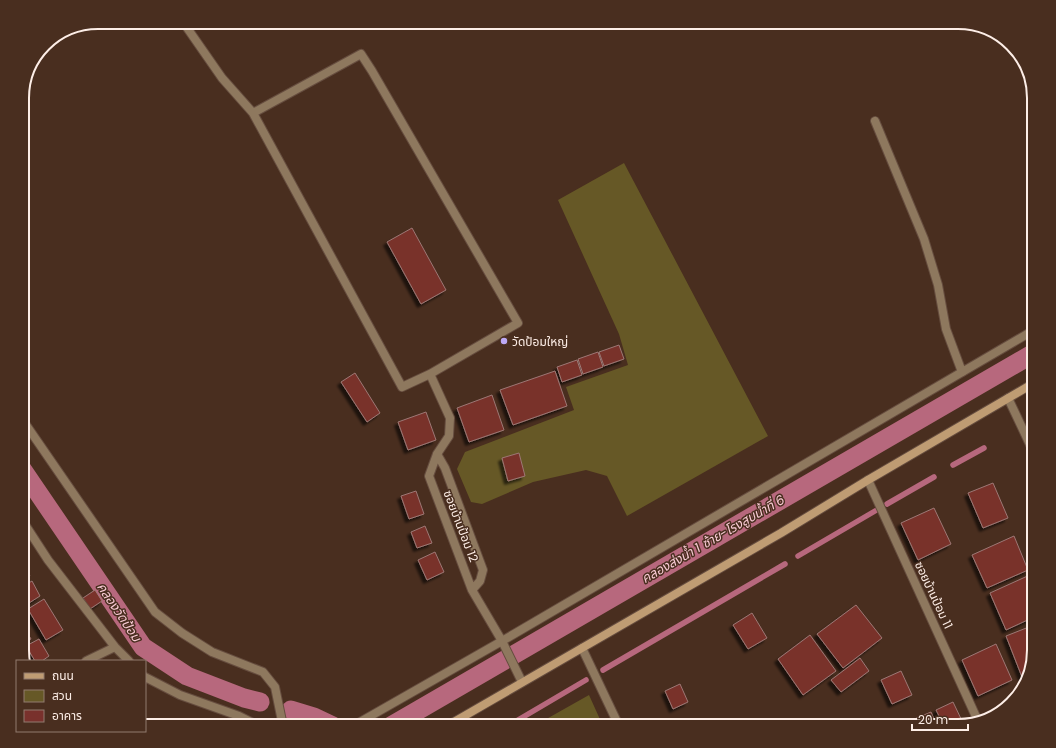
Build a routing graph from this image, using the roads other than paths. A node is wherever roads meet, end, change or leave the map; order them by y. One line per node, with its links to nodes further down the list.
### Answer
1 (188, 29): 2 (street)
2 (253, 113): 6 (street); 6 (street)
3 (875, 121): 5 (street)
4 (1027, 334): 5 (street)
5 (962, 372): 15 (street)
6 (430, 374): 11 (street, ซอยบ้านป้อม 12)
7 (1027, 387): 8 (main road)
8 (1008, 398): 10 (street); 12 (main road)
9 (29, 429): 24 (street)
10 (1027, 438)
11 (437, 454): 14 (street, ซอยบ้านป้อม 12); 14 (street)
12 (868, 480): 17 (main road); 22 (street, ซอยบ้านป้อม 11)
13 (29, 531): 16 (street)
14 (472, 590): 15 (street, ซอยบ้านป้อม 12)
15 (502, 641): 21 (street, ซอยบ้านป้อม 12); 25 (street)
16 (114, 647): 18 (street); 19 (street)
17 (582, 648): 21 (main road); 27 (street)
18 (88, 660)
19 (128, 660)
20 (146, 678): 23 (street)
21 (522, 682): 26 (main road)
22 (976, 716)
23 (246, 719)
24 (282, 719)
25 (365, 719)
26 (459, 719)
27 (617, 719)

